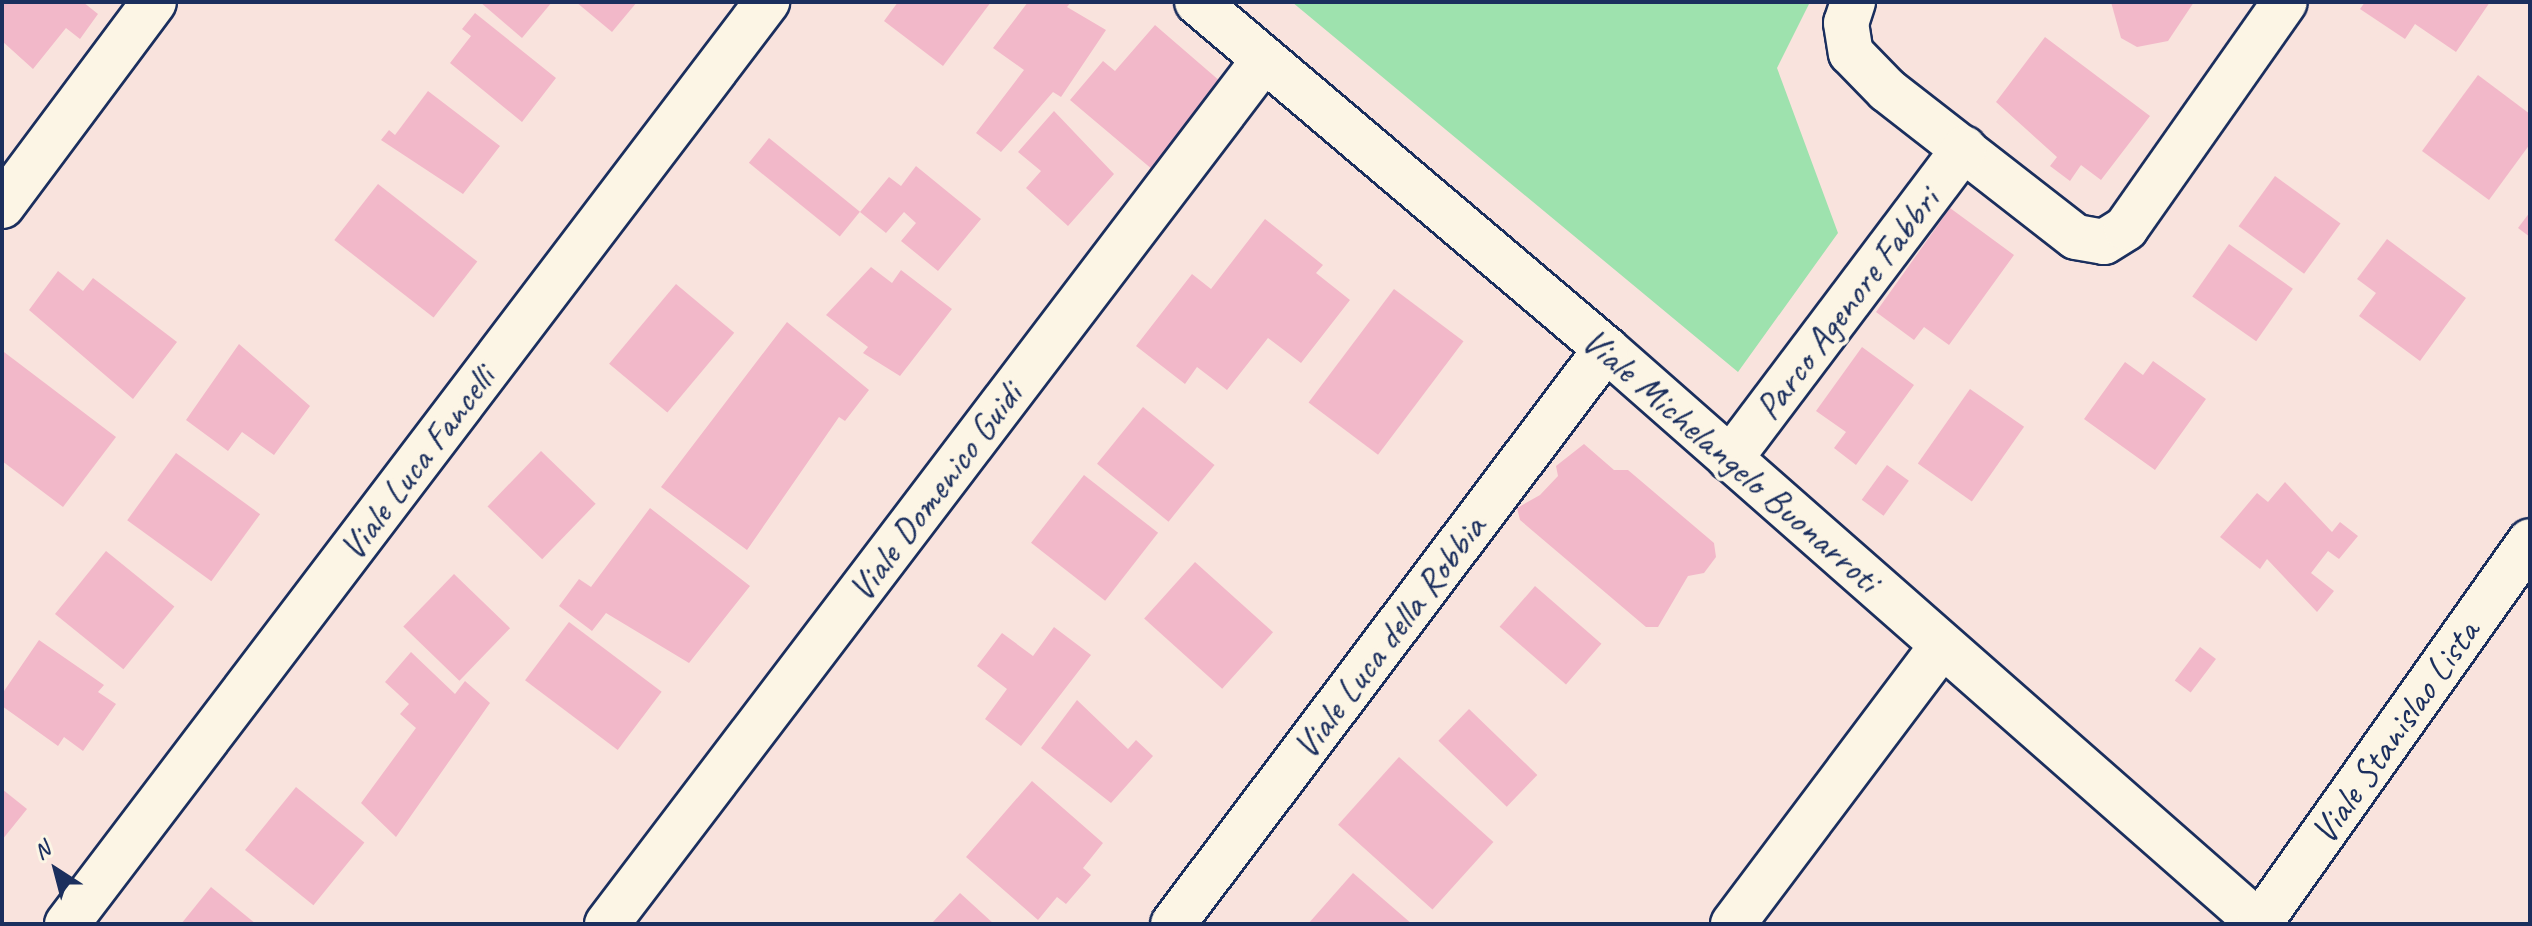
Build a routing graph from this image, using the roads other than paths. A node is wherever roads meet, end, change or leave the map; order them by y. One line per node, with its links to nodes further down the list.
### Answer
1 (154, 2): 8 (street)
2 (767, 2): 13 (street, Viale Luca Fancelli)
3 (1853, 2): 7 (street, Parco Agenore Fabbri)
4 (2285, 2): 7 (street, Parco Agenore Fabbri)
5 (1204, 5): 6 (street, Viale Michelangelo Buonarroti)
6 (1263, 61): 9 (street, Viale Michelangelo Buonarroti); 14 (street, Viale Domenico Guidi)
7 (1964, 148): 10 (street, Parco Agenore Fabbri)
8 (2, 206)
9 (1606, 349): 10 (street, Viale Michelangelo Buonarroti); 15 (street, Viale Luca della Robbia)
10 (1730, 459): 12 (street, Viale Michelangelo Buonarroti)
11 (2530, 541): 17 (street, Viale Stanislao Lista)
12 (1942, 646): 16 (street); 17 (street, Viale Michelangelo Buonarroti)
13 (67, 924)
14 (607, 924)
15 (1173, 924)
16 (1733, 924)
17 (2259, 924)

